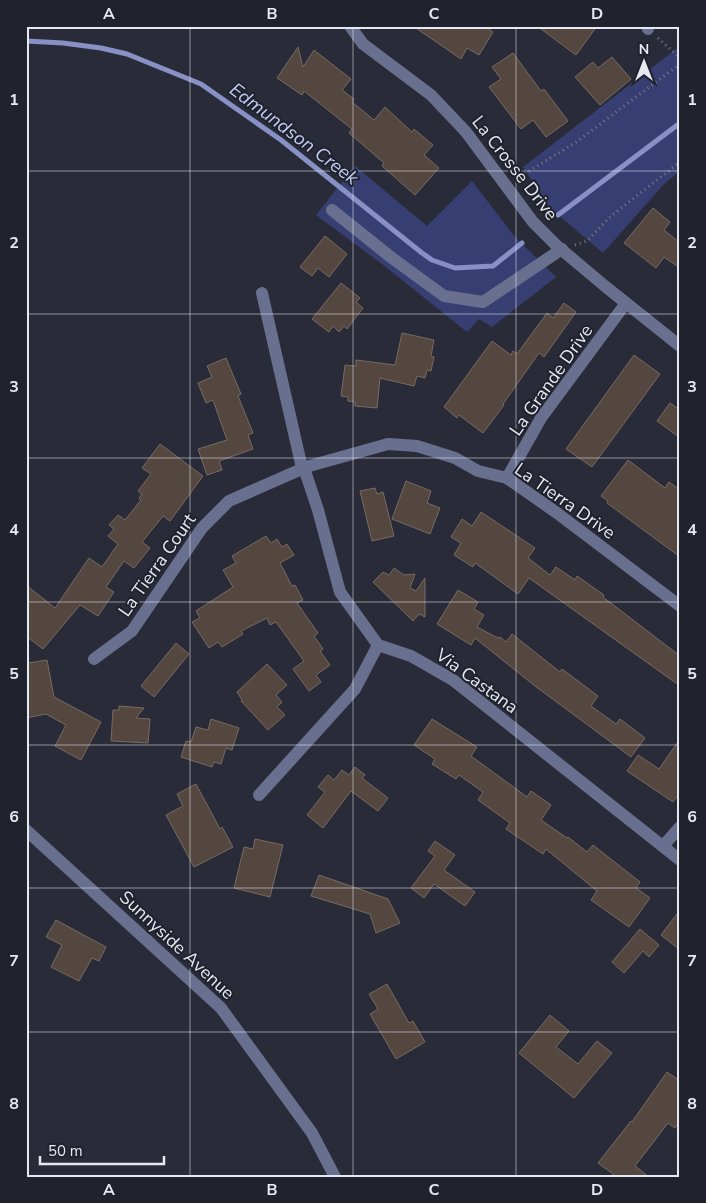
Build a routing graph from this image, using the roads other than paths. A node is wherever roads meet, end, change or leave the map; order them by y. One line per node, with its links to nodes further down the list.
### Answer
1 (350, 26): 3 (street, La Crosse Drive)
2 (332, 210): 3 (street)
3 (562, 249): 5 (street, La Crosse Drive)
4 (262, 293): 7 (street)
5 (626, 303): 6 (street, La Crosse Drive); 8 (street, La Grande Drive)
6 (680, 346)
7 (303, 468): 8 (street, La Tierra Drive); 10 (street); 11 (street, La Tierra Court)
8 (507, 478): 9 (street, La Tierra Drive)
9 (680, 606)
10 (378, 645): 12 (street); 15 (street, Via Castana)
11 (94, 659)
12 (259, 795)
13 (680, 827): 15 (street)
14 (26, 830): 17 (street, Sunnyside Avenue)
15 (663, 846): 16 (street, Via Castana)
16 (680, 860)
17 (335, 1177)

